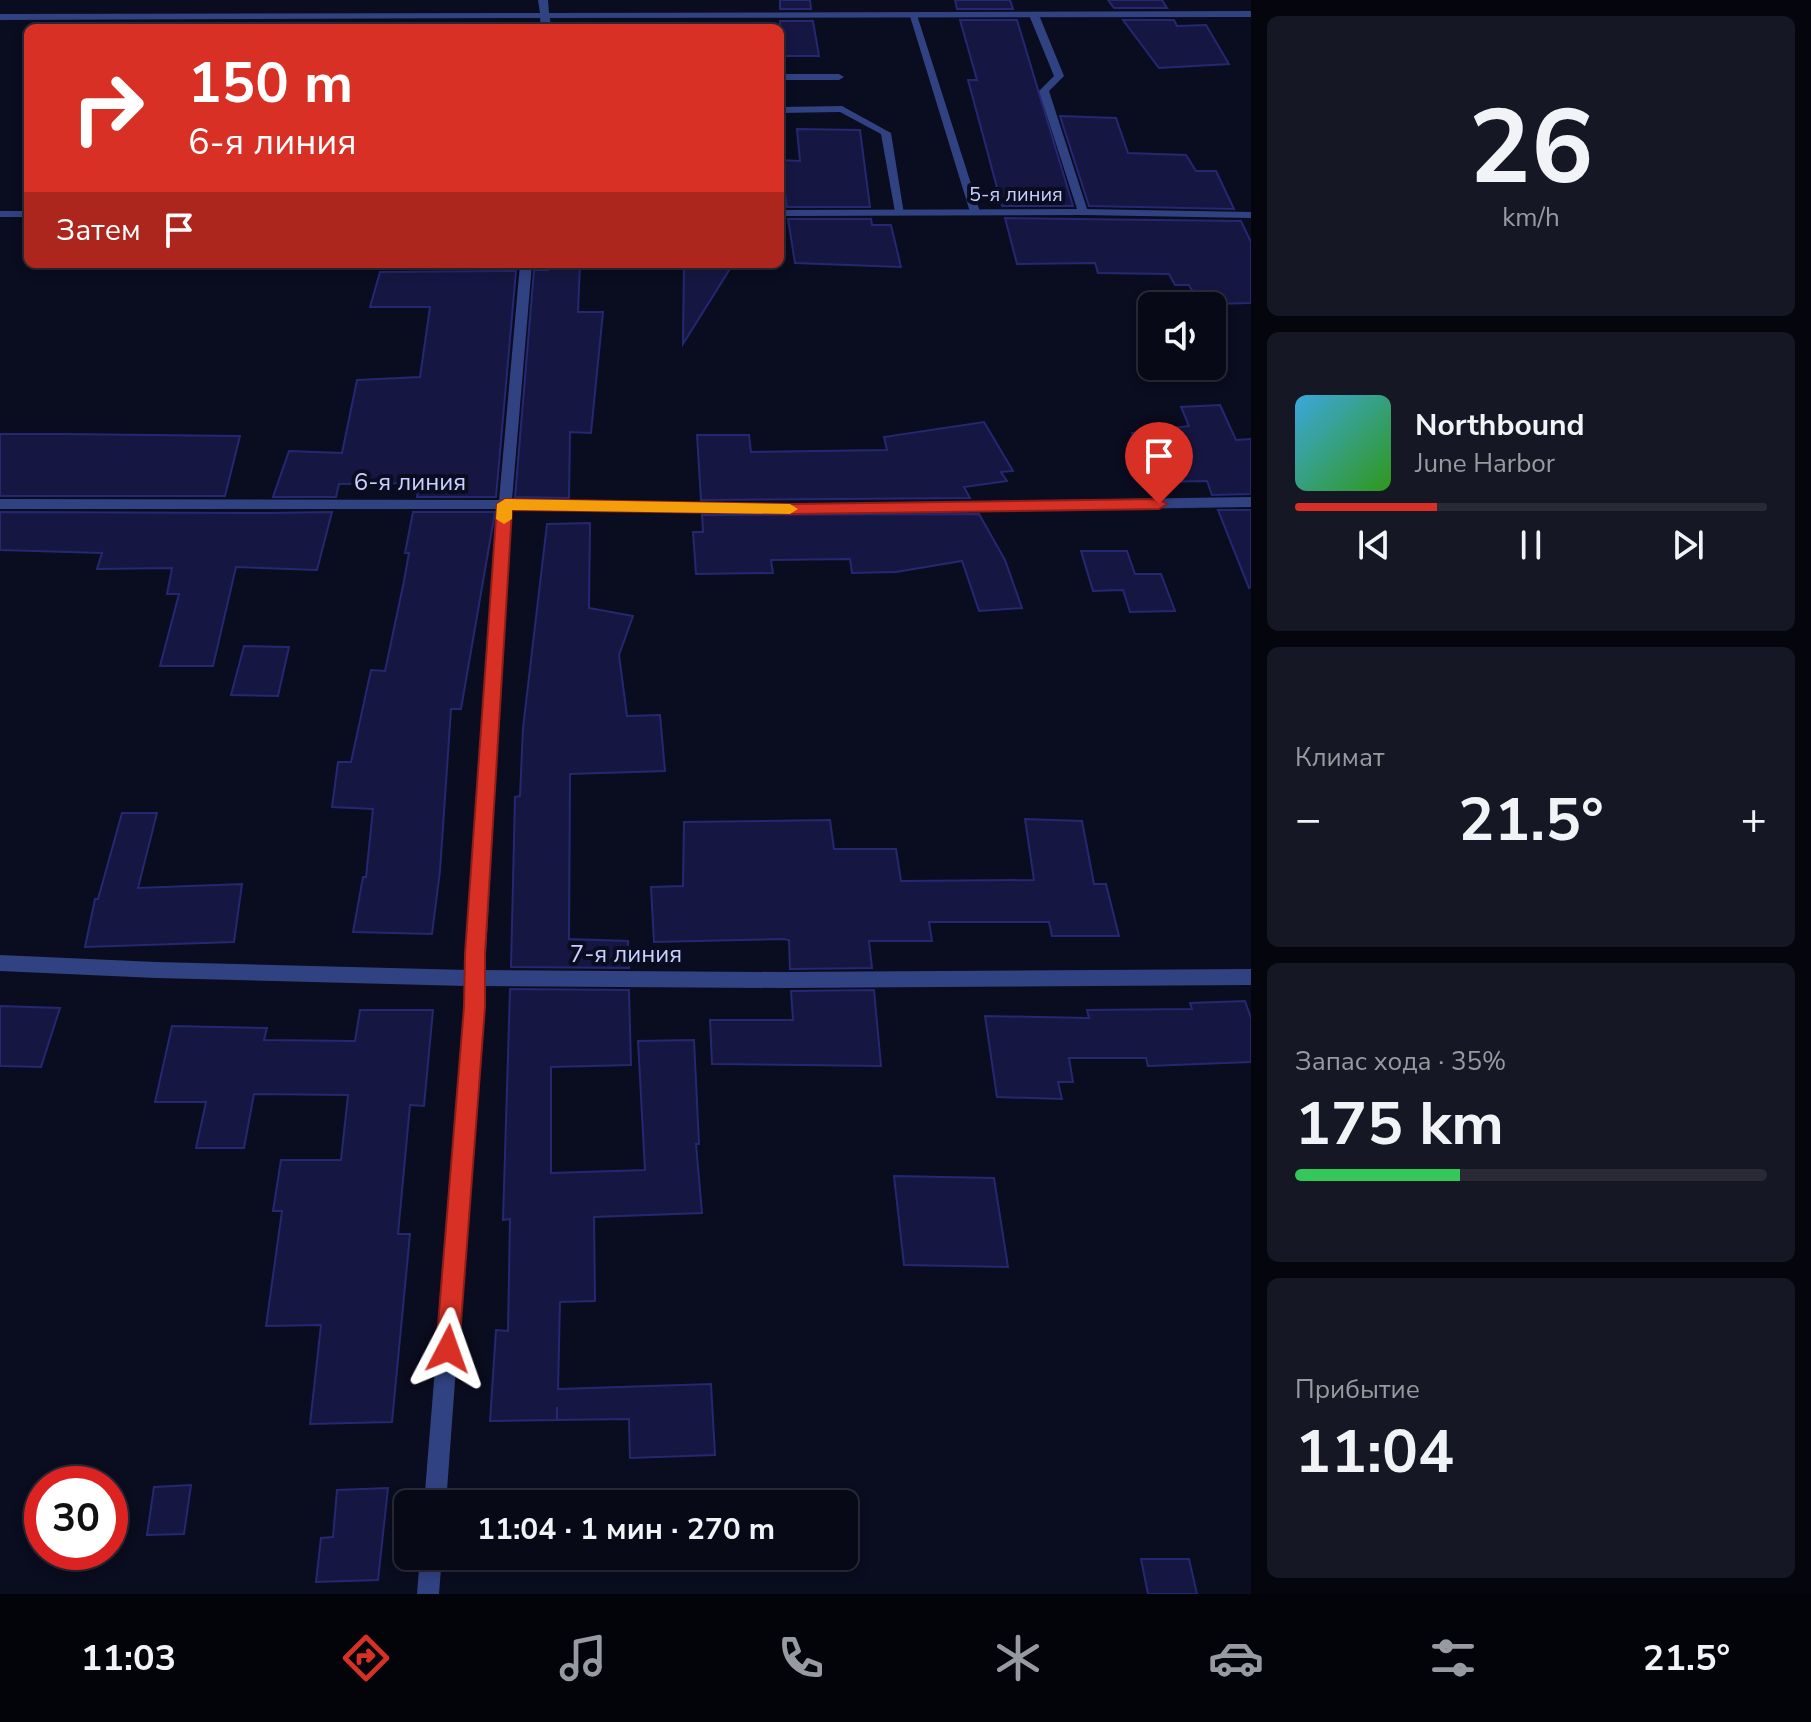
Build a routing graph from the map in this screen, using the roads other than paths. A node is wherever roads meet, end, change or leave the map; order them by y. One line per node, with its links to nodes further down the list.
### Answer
1 (543, 0): 3 (street)
2 (1251, 14): 5 (street)
3 (544, 15): 4 (street); 6 (street); 7 (street)
4 (912, 15): 5 (street); 12 (street)
5 (1034, 15): 13 (street)
6 (0, 17)
7 (545, 24)
8 (784, 77): 9 (street)
9 (839, 77)
10 (784, 110): 11 (street)
11 (900, 212): 12 (street, 5-я линия); 14 (street, 5-я линия)
12 (975, 212): 13 (street, 5-я линия)
13 (1083, 212): 17 (street, 5-я линия)
14 (784, 213)
15 (0, 214): 16 (street)
16 (24, 214)
17 (1251, 215)
18 (526, 268): 21 (street)
19 (1251, 502): 21 (street, 6-я линия)
20 (0, 504): 21 (street, 6-я линия)
21 (505, 504): 23 (street)
22 (0, 963): 23 (street, 7-я линия)
23 (475, 977): 24 (street, 7-я линия); 25 (street)
24 (1251, 977)
25 (436, 1490)
26 (430, 1570): 27 (street)
27 (428, 1594)

